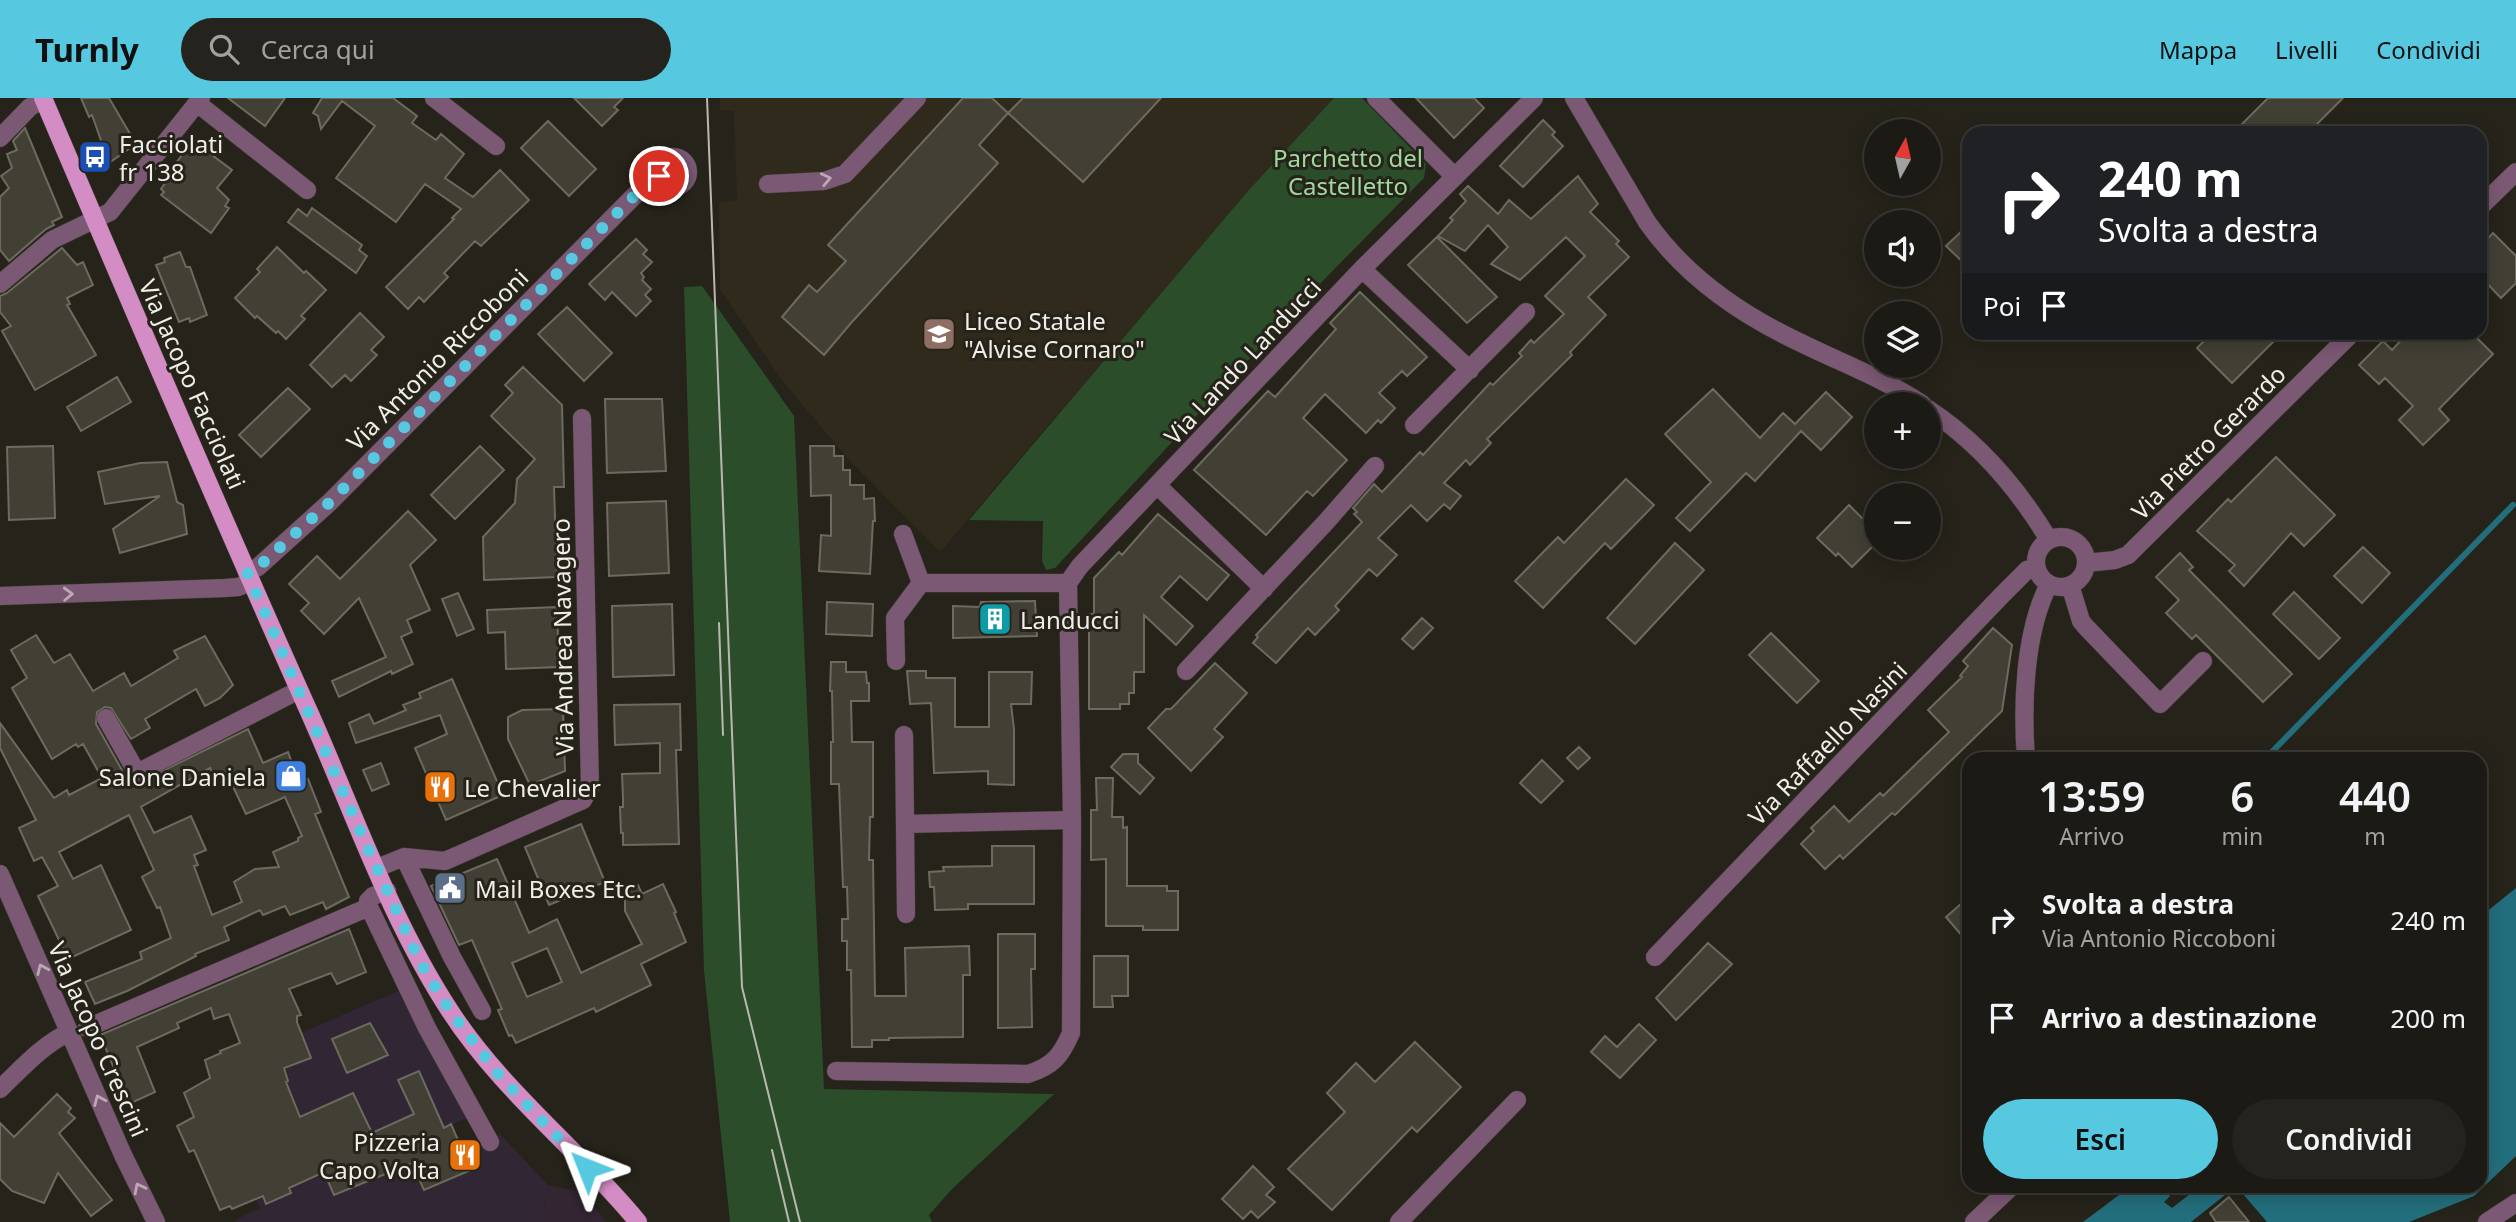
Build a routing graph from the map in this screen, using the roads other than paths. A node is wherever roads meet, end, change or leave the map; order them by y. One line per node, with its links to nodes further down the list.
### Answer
1 (434, 98): 9 (street)
2 (917, 98): 13 (street, one-way to 2)
3 (1376, 98): 12 (street)
4 (1534, 98): 12 (street, Via Lando Landucci)
5 (1574, 98): 22 (street)
6 (43, 99): 8 (street); 16 (main road, Via Jacopo Facciolati)
7 (199, 101): 14 (street); 16 (street)
8 (0, 138)
9 (496, 146)
10 (2516, 172): 15 (street)
11 (659, 176): 32 (street, Via Antonio Riccoboni)
12 (1455, 177): 17 (street, Via Lando Landucci)
13 (768, 184)
14 (307, 190)
15 (2487, 200)
16 (94, 218): 18 (street); 32 (main road, Via Jacopo Facciolati)
17 (1362, 270): 21 (street); 27 (street, Via Lando Landucci)
18 (0, 284)
19 (1526, 312): 21 (street)
20 (2345, 340): 30 (street, Via Pietro Gerardo)
21 (1471, 370): 25 (street)
22 (1901, 392)
23 (582, 418): 48 (street, Via Andrea Navagero)
24 (1941, 419): 29 (street)
25 (1414, 425)
26 (1375, 466): 37 (street)
27 (1158, 486): 34 (street, Via Lando Landucci); 37 (street)
28 (903, 534): 33 (street)
29 (2049, 540): 30 (street); 31 (street)
30 (2086, 563): 36 (street)
31 (2036, 566): 35 (street); 55 (street, Via Raffaello Nasini)
32 (249, 577): 38 (street, one-way to 32); 42 (main road, Via Jacopo Facciolati)
33 (921, 583): 34 (street); 39 (street)
34 (1068, 583): 46 (street)
35 (2049, 584): 36 (street); 45 (street)
36 (2070, 585): 40 (street)
37 (1264, 589): 41 (street)
38 (0, 596)
39 (896, 661)
40 (2203, 661)
41 (1186, 671)
42 (299, 690): 43 (street); 49 (main road, Via Jacopo Facciolati)
43 (106, 718)
44 (904, 735): 47 (street)
45 (2026, 752)
46 (1072, 820): 47 (street); 58 (street)
47 (906, 824): 54 (street)
48 (404, 857): 49 (street, Via Andrea Navagero); 56 (street)
49 (377, 868): 51 (main road, Via Jacopo Facciolati)
50 (0, 874): 52 (street, Via Jacopo Crescini)
51 (387, 891): 53 (street); 65 (main road, Via Jacopo Facciolati)
52 (6, 905): 57 (street, Via Jacopo Crescini, one-way to 52)
53 (369, 907): 57 (street); 61 (street)
54 (906, 914)
55 (1655, 957)
56 (482, 1011)
57 (78, 1030): 59 (street); 64 (street, Via Jacopo Crescini, one-way to 57)
58 (836, 1071)
59 (0, 1089)
60 (1517, 1100): 66 (street)
61 (490, 1142)
62 (2005, 1193): 67 (street)
63 (2516, 1203): 68 (street)
64 (156, 1222)
65 (639, 1222)
66 (1399, 1222)
67 (1975, 1222)
68 (2487, 1222)

